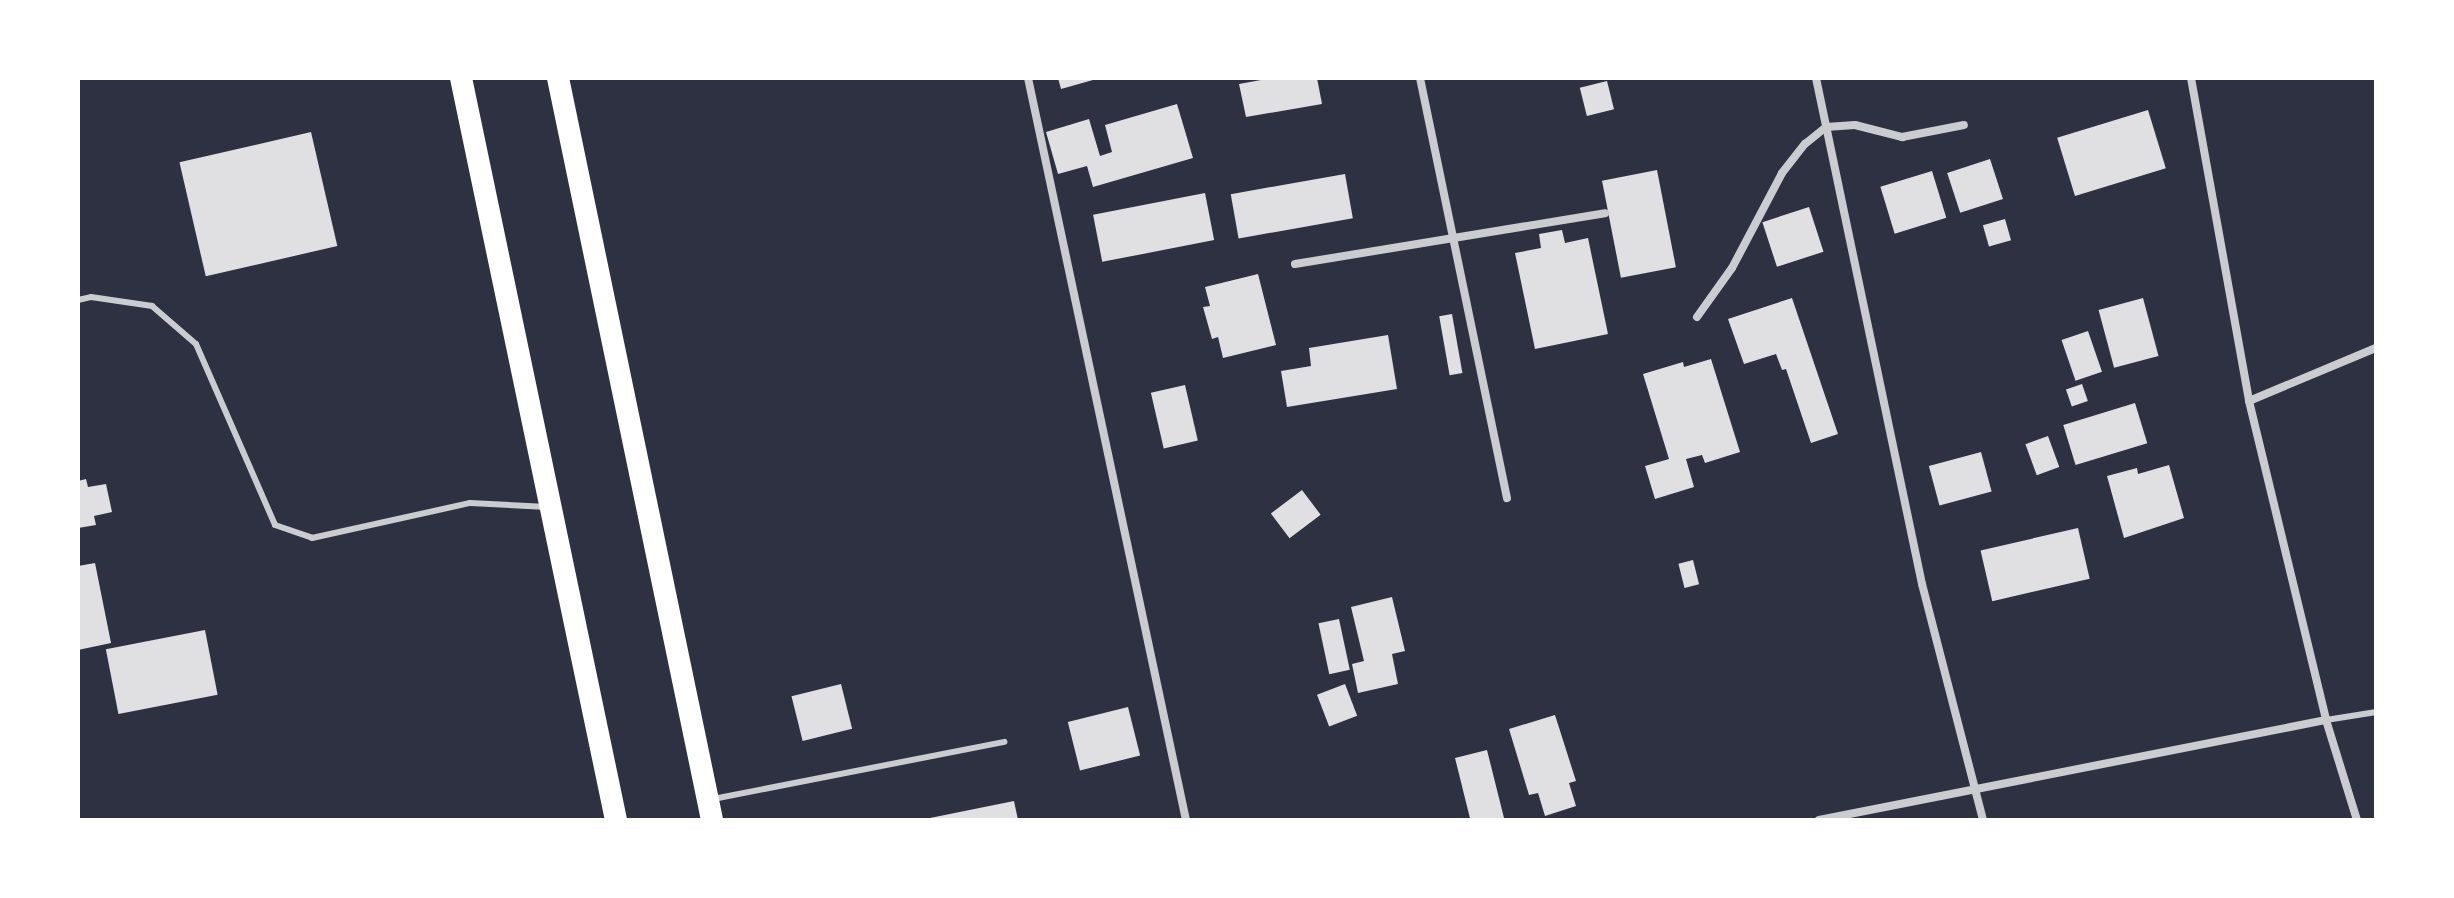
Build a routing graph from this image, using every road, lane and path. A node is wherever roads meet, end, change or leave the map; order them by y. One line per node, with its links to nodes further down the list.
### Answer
1 (461, 78): 17 (highway)
2 (558, 78): 22 (highway)
3 (1028, 78): 24 (street)
4 (1420, 78): 10 (street)
5 (1816, 78): 8 (street)
6 (2191, 78): 15 (street)
7 (1964, 125): 8 (street)
8 (1826, 127): 13 (street); 21 (street)
9 (1605, 213): 10 (street)
10 (1451, 240): 11 (street); 16 (street)
11 (1295, 264)
12 (78, 300): 17 (lane)
13 (1697, 317)
14 (2376, 348): 15 (street)
15 (2249, 401): 19 (street)
16 (1507, 498)
17 (551, 508): 23 (highway)
18 (2376, 712): 19 (lane)
19 (2326, 720): 21 (street); 27 (street)
20 (1004, 742): 22 (lane)
21 (1975, 789): 25 (street); 26 (street)
22 (710, 810)
23 (616, 820)
24 (1186, 820)
25 (1819, 820)
26 (1983, 820)
27 (2357, 820)

